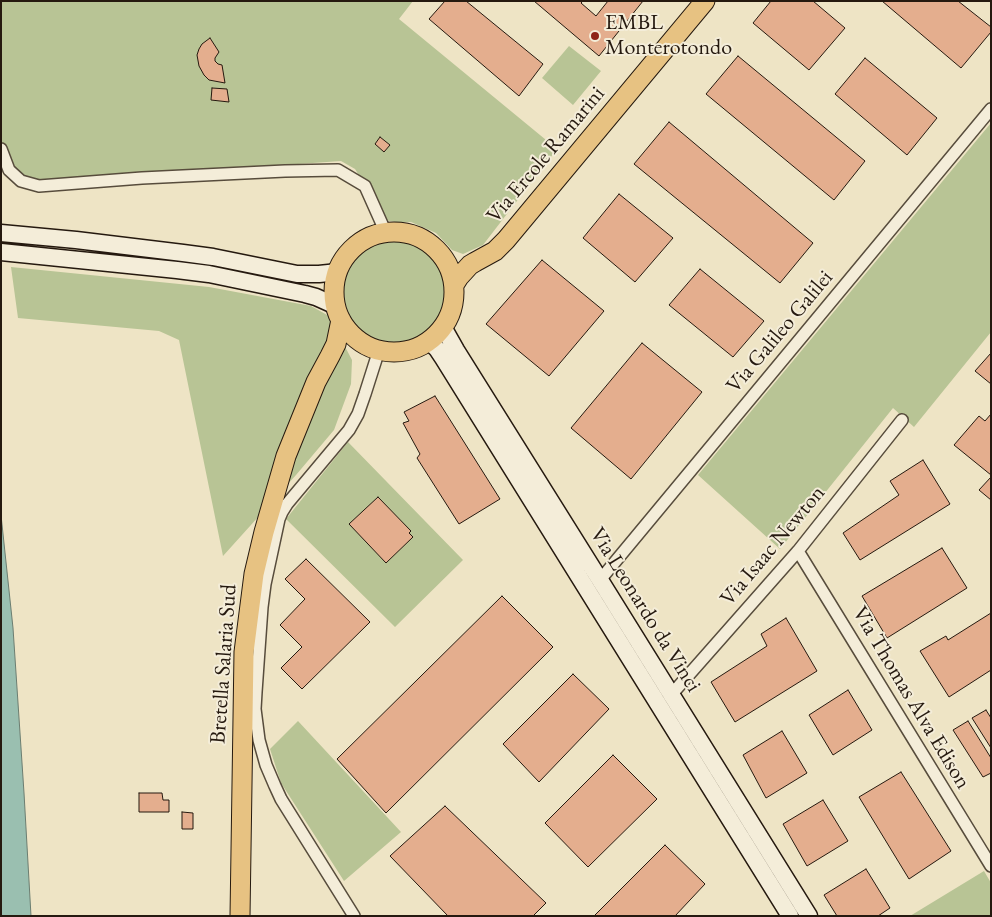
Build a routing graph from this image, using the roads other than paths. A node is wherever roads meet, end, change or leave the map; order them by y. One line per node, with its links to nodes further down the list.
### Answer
1 (705, 1): 8 (main road, Via Ercole Ramarini)
2 (991, 109): 18 (street, Via Galileo Galilei)
3 (1, 149): 5 (street)
4 (1, 233): 9 (main road)
5 (386, 233): 7 (main road); 9 (main road)
6 (1, 252): 11 (main road)
7 (443, 257): 8 (main road); 10 (main road)
8 (475, 262): 10 (main road, Via Ercole Ramarini)
9 (338, 272): 11 (main road)
10 (454, 285): 12 (main road)
11 (338, 313): 14 (main road); 15 (main road, Bretella Salaria Sud)
12 (443, 327): 13 (main road); 18 (main road, Via Leonardo da Vinci)
13 (430, 341): 14 (main road); 23 (main road, Via Leonardo da Vinci)
14 (370, 346): 15 (main road, Bretella Salaria Sud); 22 (street)
15 (324, 368): 21 (main road, Bretella Salaria Sud)
16 (902, 420): 17 (street, Via Isaac Newton)
17 (798, 551): 19 (street, Via Isaac Newton); 20 (street, Via Thomas Alva Edison)
18 (600, 580): 19 (main road, Via Leonardo da Vinci)
19 (671, 695): 24 (main road, Via Leonardo da Vinci)
20 (991, 866)
21 (240, 916)
22 (354, 916)
23 (790, 916)
24 (808, 916)

